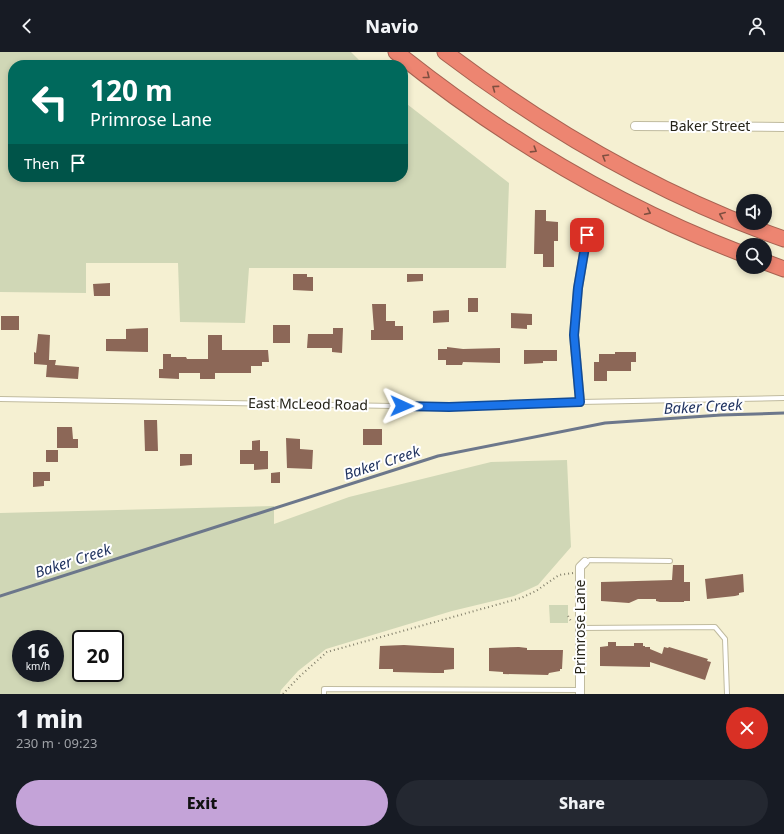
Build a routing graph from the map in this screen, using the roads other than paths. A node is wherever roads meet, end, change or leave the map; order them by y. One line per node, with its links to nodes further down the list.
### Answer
1 (396, 52): 3 (highway, one-way to 3)
2 (445, 52): 8 (highway, one-way to 2)
3 (407, 60)
4 (408, 61): 9 (highway, one-way to 9)
5 (635, 126): 6 (street, Baker Street)
6 (784, 127)
7 (587, 235): 14 (street)
8 (784, 239)
9 (736, 251)
10 (772, 265): 11 (highway)
11 (784, 269)
12 (784, 398): 14 (lane, East McLeod Road)
13 (0, 399): 14 (lane, East McLeod Road)
14 (580, 402)
15 (670, 561): 16 (lane)
16 (585, 562): 17 (street, Primrose Lane)
17 (580, 628): 18 (street, Primrose Lane); 20 (lane)
18 (580, 692): 19 (lane)
19 (324, 694)
20 (727, 694)

